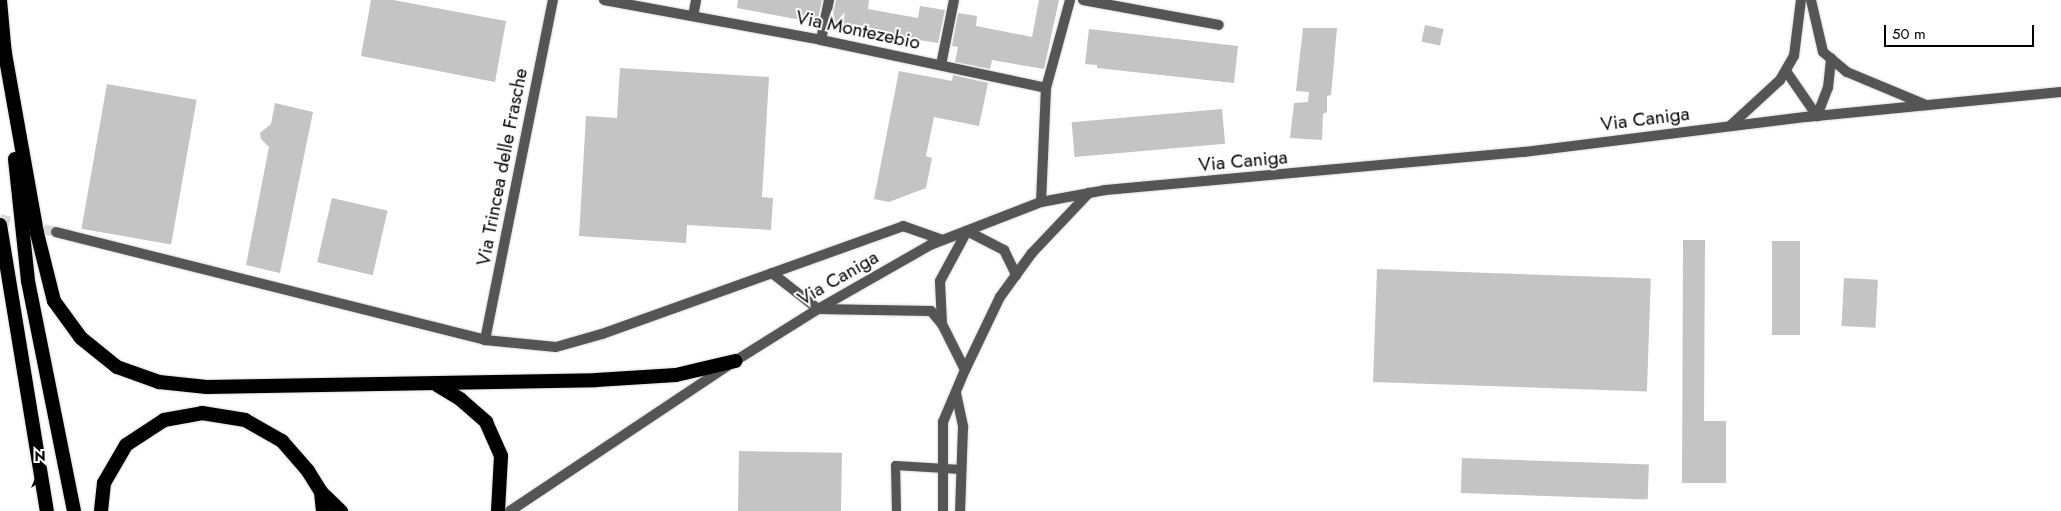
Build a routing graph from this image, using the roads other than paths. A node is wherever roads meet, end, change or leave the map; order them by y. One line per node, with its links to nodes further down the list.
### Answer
1 (0, 0): 14 (highway)
2 (552, 0): 33 (street, Via Trincea delle Frasche)
3 (604, 0): 11 (street, Via Montezebio)
4 (696, 0): 11 (street)
5 (829, 0): 13 (street)
6 (954, 0): 16 (street)
7 (1070, 0): 18 (street)
8 (1083, 0): 12 (street)
9 (1801, 0): 17 (street)
10 (1810, 0): 15 (street)
11 (693, 16): 13 (street, Via Montezebio)
12 (1219, 25)
13 (821, 40): 16 (street, Via Montezebio)
14 (4, 48): 36 (highway); 42 (highway)
15 (1831, 58): 20 (street); 21 (street)
16 (941, 65): 18 (street, Via Montezebio)
17 (1786, 71): 21 (street); 22 (street)
18 (1046, 88): 24 (street)
19 (2061, 92): 20 (street, Via Caniga)
20 (1926, 105): 21 (street, Via Caniga)
21 (1817, 116): 22 (street, Via Caniga)
22 (1730, 126): 23 (street, Via Caniga)
23 (1090, 193): 24 (street, Via Caniga); 30 (street)
24 (1041, 202): 26 (street, Via Caniga)
25 (0, 225): 41 (highway)
26 (967, 231): 28 (street, Via Caniga); 30 (street); 32 (street)
27 (56, 232): 33 (street)
28 (943, 240): 29 (street); 31 (street, Via Caniga)
29 (772, 273): 31 (street); 33 (street)
30 (1016, 275): 35 (street)
31 (818, 309): 32 (street); 34 (street, Via Caniga)
32 (942, 324): 35 (street)
33 (485, 340)
34 (735, 360): 36 (highway); 47 (street, Via Caniga)
35 (965, 370): 37 (street)
36 (436, 384): 46 (highway)
37 (956, 393): 38 (street); 39 (street)
38 (944, 468): 39 (lane); 48 (lane); 49 (street)
39 (961, 469): 50 (street)
40 (321, 492): 43 (highway); 44 (highway); 45 (highway)
41 (47, 511)
42 (74, 511)
43 (101, 511)
44 (323, 511)
45 (341, 511)
46 (498, 511)
47 (510, 511)
48 (896, 511)
49 (943, 511)
50 (960, 511)

